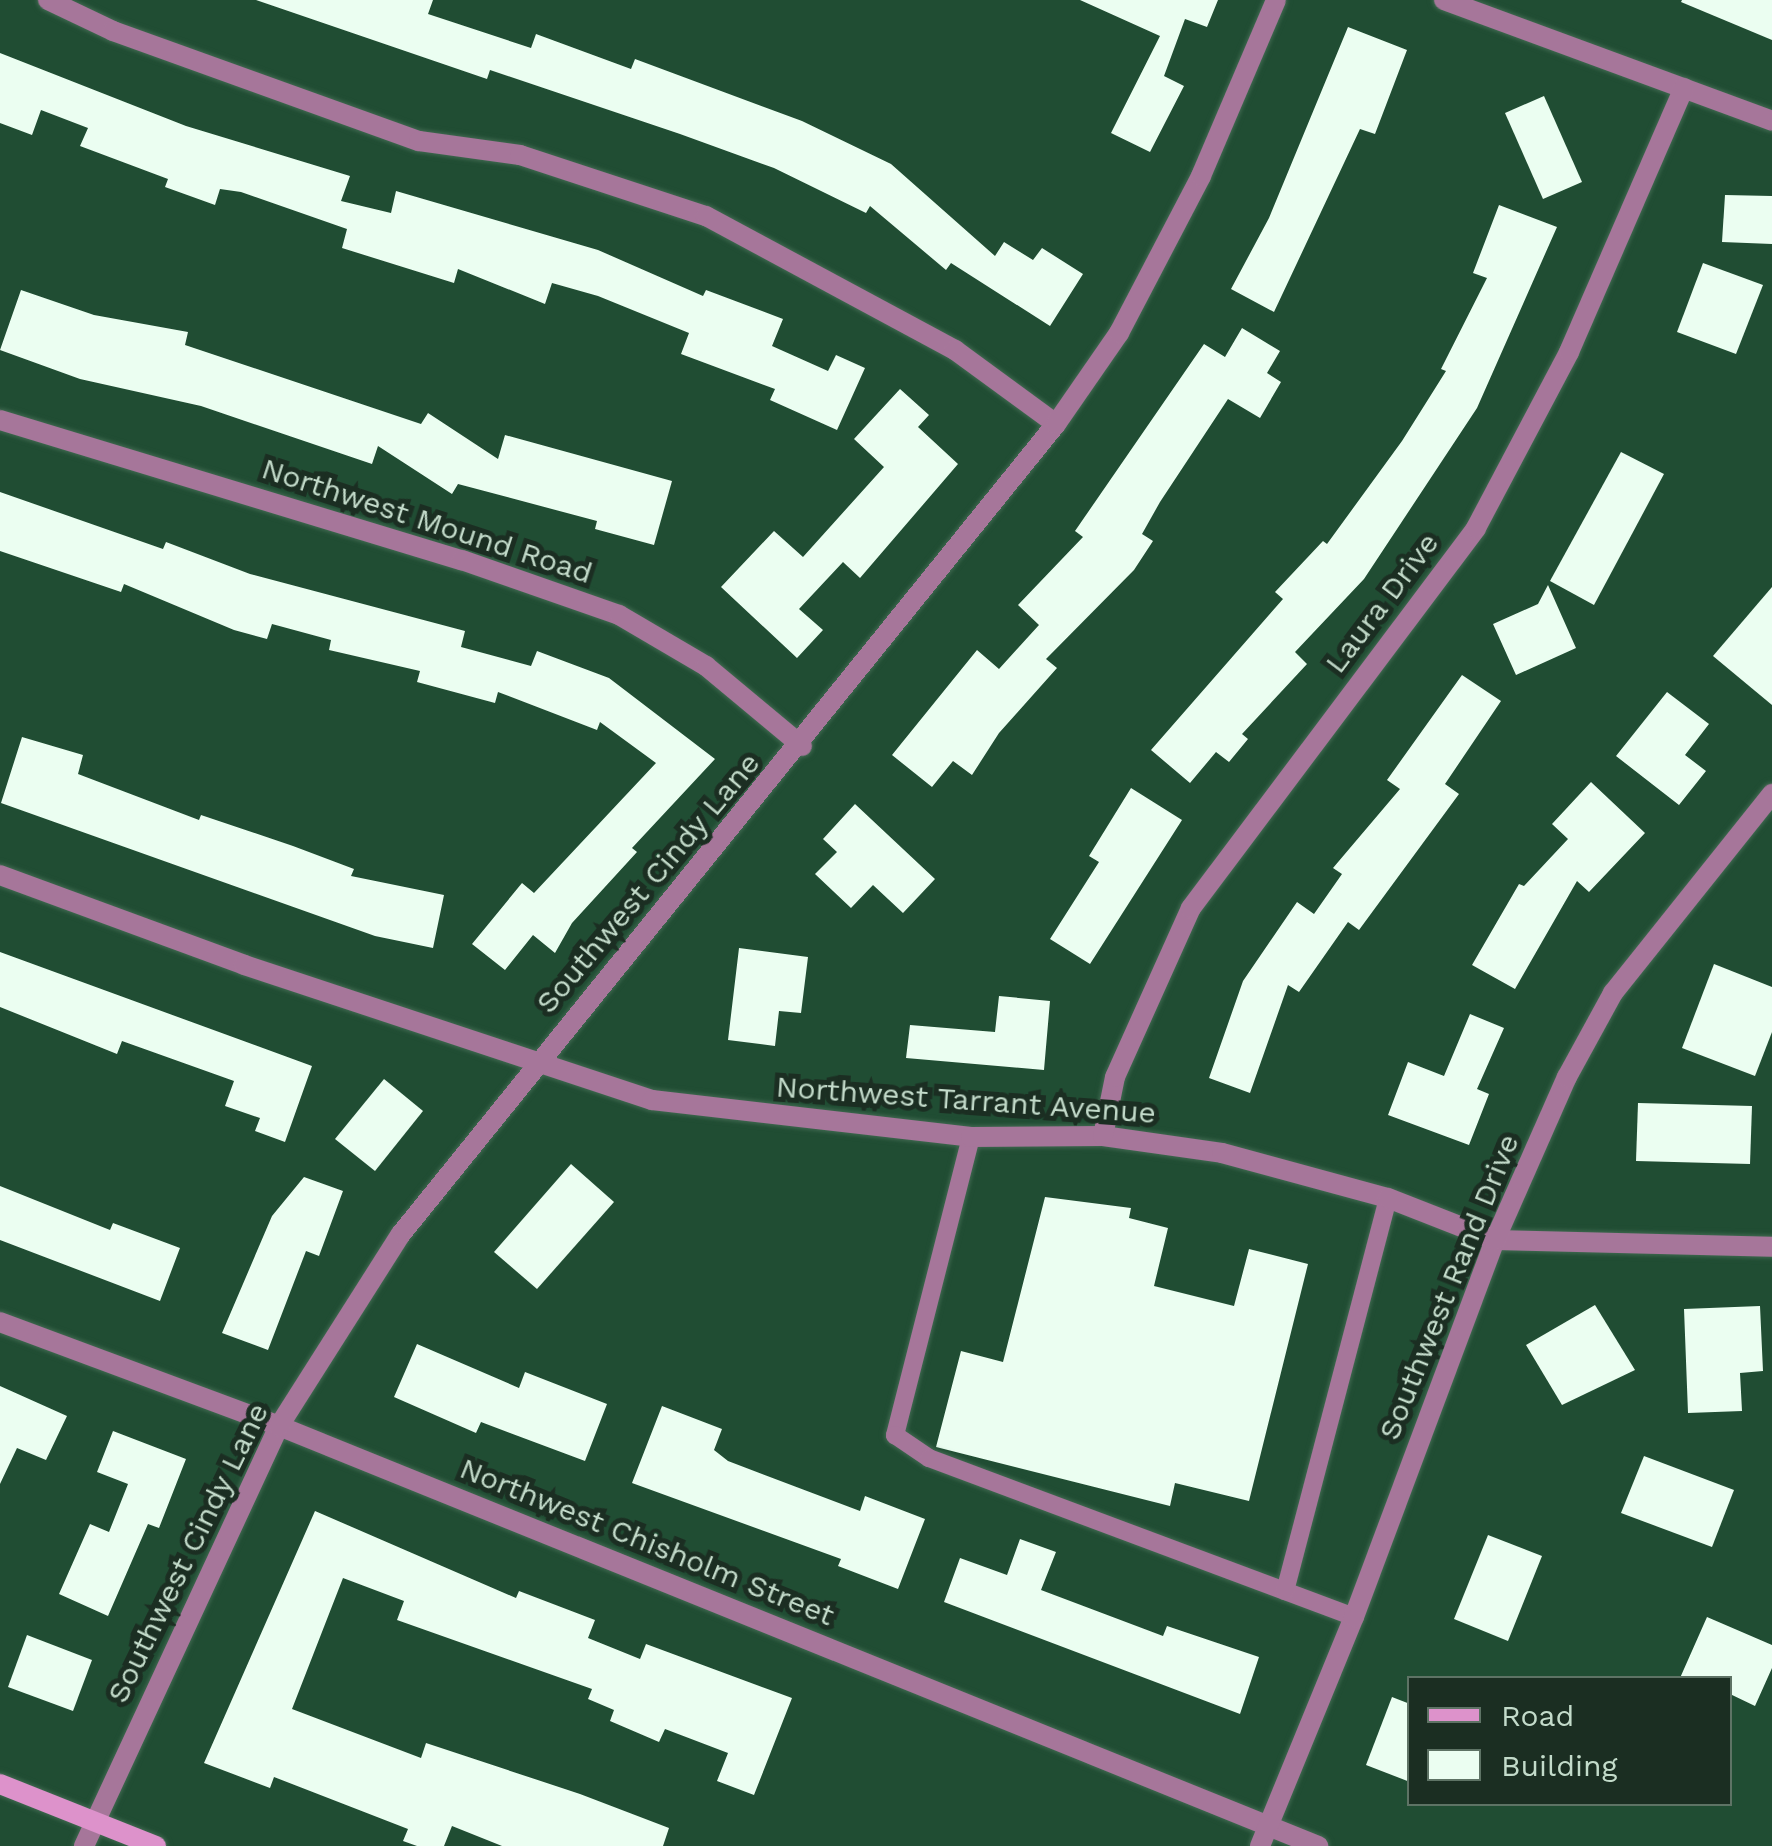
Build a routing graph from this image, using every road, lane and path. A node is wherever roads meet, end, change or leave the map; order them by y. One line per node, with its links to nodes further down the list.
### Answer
1 (48, 0): 7 (street)
2 (1276, 0): 7 (street, Southwest Cindy Lane)
3 (1444, 0): 4 (street)
4 (1684, 88): 5 (street); 12 (street, Laura Drive)
5 (1772, 121)
6 (0, 420): 8 (street, Northwest Mound Road)
7 (1056, 424): 8 (street, Southwest Cindy Lane)
8 (802, 746): 11 (street, Southwest Cindy Lane)
9 (1772, 794): 15 (street, Southwest Rand Drive)
10 (0, 875): 11 (street, Northwest Tarrant Avenue)
11 (538, 1062): 13 (street, Northwest Tarrant Avenue); 18 (street, Southwest Cindy Lane)
12 (1102, 1136): 13 (street, Northwest Tarrant Avenue); 14 (street, Northwest Tarrant Avenue)
13 (971, 1137): 19 (lane)
14 (1388, 1198): 15 (street, Northwest Tarrant Avenue); 19 (lane)
15 (1496, 1240): 16 (street, Northwest Tarrant Avenue); 20 (street, Southwest Rand Drive)
16 (1772, 1247)
17 (0, 1322): 18 (street, Northwest Chisholm Street)
18 (278, 1426): 22 (street, Southwest Cindy Lane); 23 (street, Northwest Chisholm Street)
19 (1286, 1591): 20 (lane)
20 (1354, 1617): 23 (street, Southwest Rand Drive)
21 (0, 1784): 22 (main road)
22 (94, 1822): 24 (street, Southwest Cindy Lane); 25 (main road)
23 (1268, 1826): 26 (street, Southwest Rand Drive); 27 (street, Northwest Chisholm Street)
24 (84, 1846)
25 (156, 1846)
26 (1260, 1846)
27 (1318, 1846)

